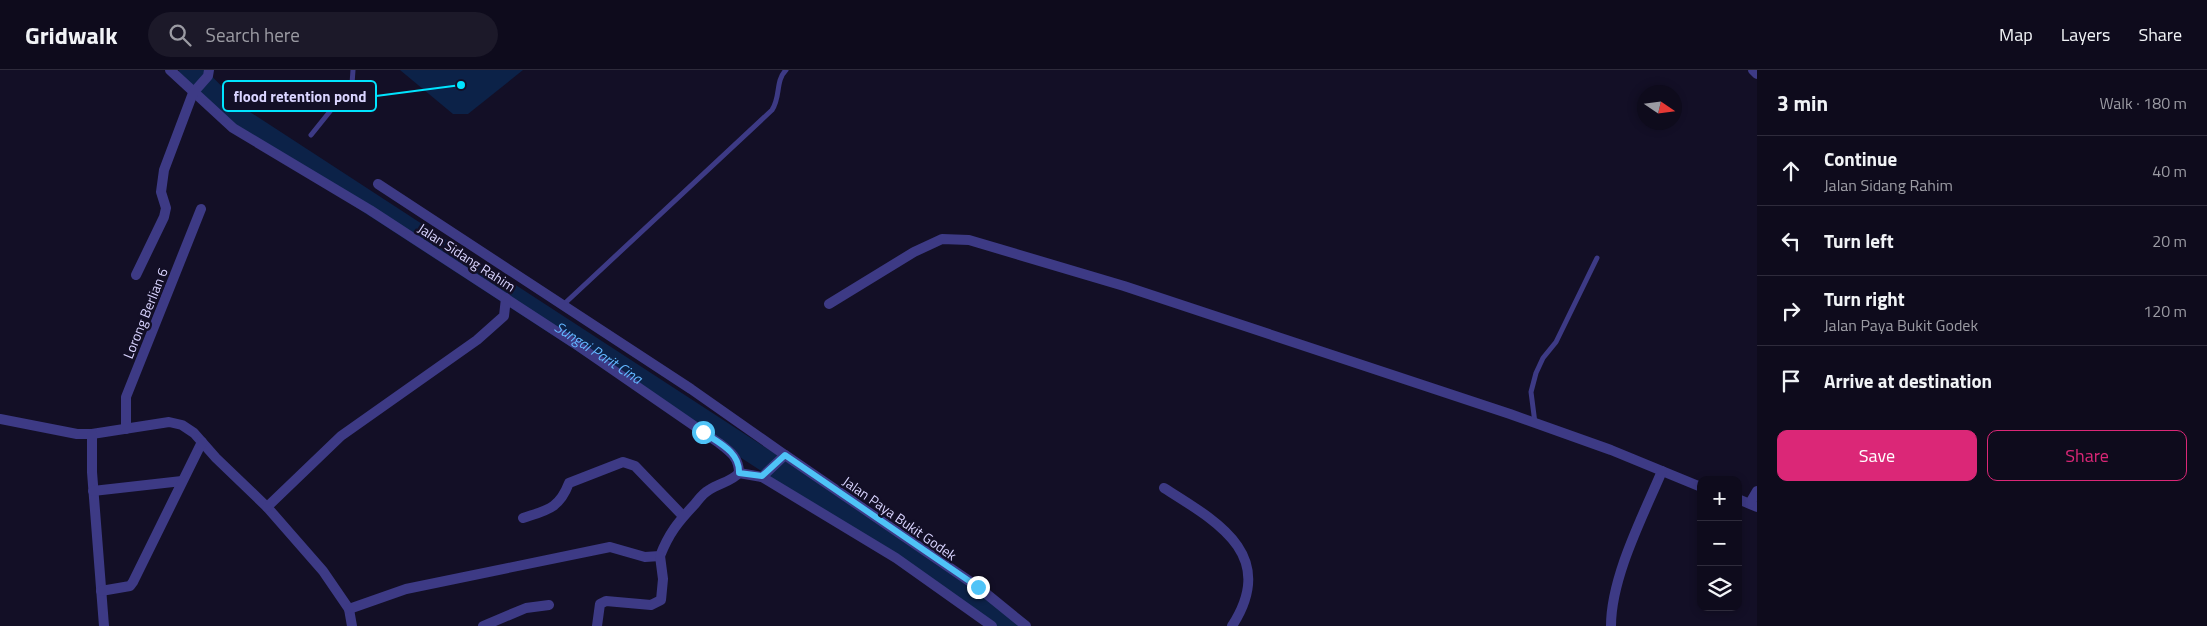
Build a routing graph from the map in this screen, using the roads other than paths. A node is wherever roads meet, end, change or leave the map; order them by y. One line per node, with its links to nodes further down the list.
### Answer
1 (170, 70): 7 (street, Jalan Sidang Rahim)
2 (353, 70): 8 (lane)
3 (786, 70): 15 (lane)
4 (1753, 70): 6 (street)
5 (208, 73): 7 (street)
6 (1757, 74)
7 (195, 90): 12 (street); 13 (street, Jalan Sidang Rahim)
8 (311, 135)
9 (378, 184): 15 (street, Jalan Paya Bukit Godek)
10 (201, 209): 18 (street, Lorong Berlian 6)
11 (1597, 258): 17 (lane)
12 (136, 275)
13 (506, 298): 23 (street, Jalan Sidang Rahim); 30 (street)
14 (829, 304): 17 (street)
15 (563, 306): 21 (street, Jalan Paya Bukit Godek)
16 (0, 419): 19 (street)
17 (1534, 423): 22 (street)
18 (126, 428): 19 (street); 20 (street)
19 (92, 434): 27 (street)
20 (202, 442): 24 (street); 30 (street)
21 (784, 456): 23 (street); 42 (street, Jalan Paya Bukit Godek)
22 (1662, 471): 25 (street); 44 (street)
23 (753, 474): 31 (street); 41 (street)
24 (182, 481): 27 (street); 34 (street)
25 (1697, 485)
26 (1164, 488): 43 (street)
27 (93, 491): 34 (street)
28 (1757, 492): 29 (street)
29 (1753, 505)
30 (267, 507): 36 (street)
31 (684, 516): 32 (street); 33 (street)
32 (523, 518)
33 (660, 556): 36 (street); 40 (street)
34 (101, 591): 37 (street)
35 (549, 605): 39 (street)
36 (349, 609): 38 (street)
37 (104, 626)
38 (352, 626)
39 (483, 626)
40 (597, 626)
41 (992, 626)
42 (1026, 626)
43 (1232, 626)
44 (1611, 626)

